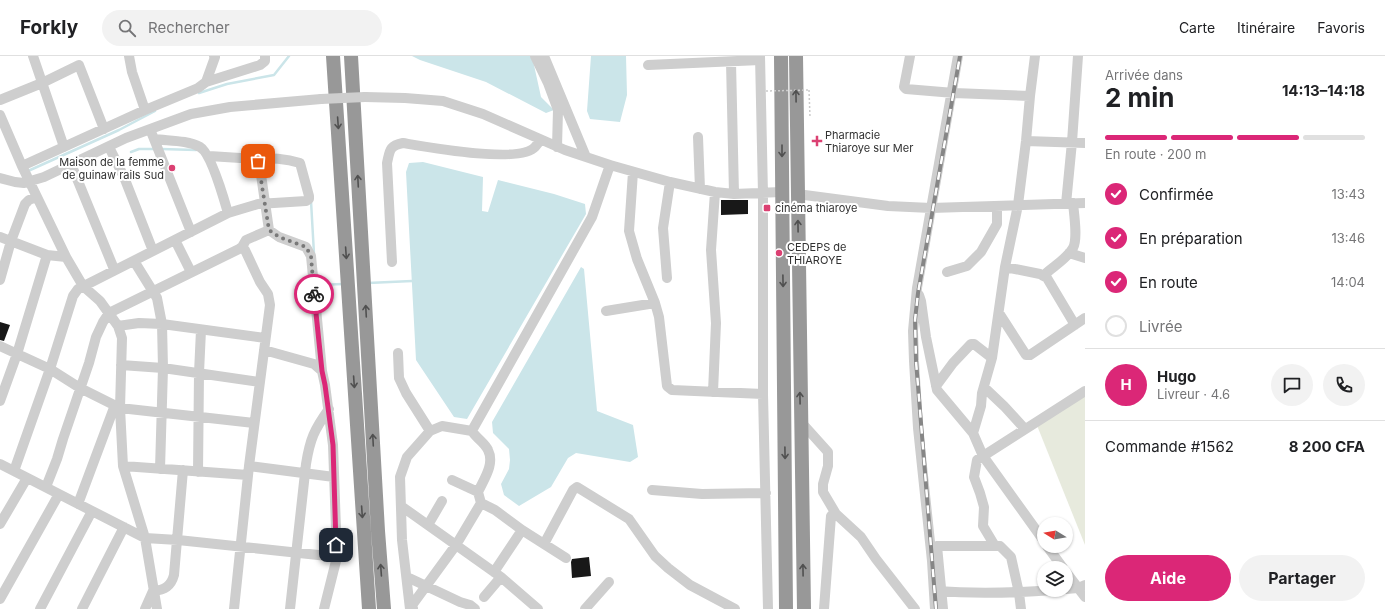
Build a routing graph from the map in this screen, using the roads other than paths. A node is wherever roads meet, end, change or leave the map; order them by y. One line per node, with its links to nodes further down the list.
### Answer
1 (33, 56): 19 (street)
2 (129, 56): 23 (street)
3 (214, 56): 18 (street)
4 (265, 56): 18 (street)
5 (334, 56): 179 (highway, one-way to 179)
6 (351, 56): 180 (highway, one-way to 6)
7 (535, 56): 35 (street)
8 (544, 56): 37 (street)
9 (781, 56): 48 (highway, one-way to 48)
10 (796, 56): 51 (highway, one-way to 10)
11 (910, 56): 20 (street)
12 (958, 56): 20 (street)
13 (1035, 56): 21 (street)
14 (1078, 56): 31 (street)
15 (760, 58): 16 (street); 50 (street)
16 (731, 62): 17 (street); 49 (street)
17 (648, 65)
18 (206, 82): 23 (street)
19 (42, 83): 22 (street); 26 (street); 33 (street)
20 (951, 93): 21 (street); 58 (street)
21 (1030, 96): 30 (street)
22 (0, 100)
23 (145, 110): 26 (street)
24 (0, 115): 41 (street)
25 (150, 128): 28 (street); 29 (street, bridge); 34 (street)
26 (104, 129): 33 (street)
27 (698, 137): 46 (street)
28 (154, 139): 36 (street); 61 (street)
29 (540, 139): 35 (street); 72 (street)
30 (1026, 141): 31 (street); 56 (street)
31 (1072, 142): 32 (street); 55 (street)
32 (1085, 142)
33 (64, 147): 41 (street)
34 (109, 147): 39 (street); 66 (street)
35 (557, 147): 37 (street)
36 (209, 156): 38 (street); 59 (street)
37 (586, 157): 40 (street)
38 (256, 158): 54 (street); 54 (street)
39 (71, 164): 44 (street); 74 (street)
40 (610, 165): 42 (street); 119 (street)
41 (22, 166): 44 (street)
42 (633, 172): 45 (street); 83 (street)
43 (0, 178): 44 (street)
44 (29, 182): 52 (street)
45 (670, 182): 46 (street); 78 (street)
46 (700, 189): 47 (street)
47 (715, 192): 49 (street); 107 (street)
48 (782, 192): 50 (street); 186 (highway, one-way to 186)
49 (734, 194): 50 (street)
50 (763, 194): 109 (street)
51 (797, 194): 58 (street); 115 (highway, one-way to 51)
52 (36, 197): 64 (street); 69 (street)
53 (1085, 203): 55 (street)
54 (266, 204): 59 (street); 60 (street)
55 (1069, 204): 56 (street); 67 (street)
56 (1018, 205): 57 (street); 73 (street)
57 (997, 206): 58 (street); 76 (street)
58 (931, 208): 81 (street)
59 (228, 213): 61 (street)
60 (269, 230): 65 (street); 101 (street)
61 (191, 232): 63 (street)
62 (0, 237): 64 (street)
63 (175, 240): 66 (street); 75 (street)
64 (11, 241): 68 (street); 79 (street)
65 (242, 247): 75 (street); 92 (street)
66 (153, 251): 71 (street)
67 (1069, 253): 70 (street); 77 (street)
68 (47, 255): 69 (street); 96 (street)
69 (66, 257): 80 (street)
70 (1085, 258)
71 (134, 261): 74 (street); 82 (street)
72 (392, 262)
73 (1005, 267): 77 (street); 86 (street)
74 (114, 269): 80 (street)
75 (191, 272): 82 (street)
76 (948, 272)
77 (1043, 276): 89 (street)
78 (667, 278)
79 (0, 280)
80 (83, 286): 85 (street); 100 (street)
81 (917, 288): 104 (street); 165 (street)
82 (152, 291): 85 (street); 88 (street)
83 (655, 303): 84 (street); 107 (street)
84 (606, 311)
85 (109, 313): 90 (street); 106 (street)
86 (999, 313): 89 (street); 97 (street)
87 (1085, 318): 89 (street)
88 (162, 324): 90 (street); 91 (street); 99 (street)
89 (1075, 324)
90 (118, 326): 98 (street)
91 (201, 330): 92 (street); 102 (street)
92 (265, 338): 94 (street)
93 (0, 346): 96 (street)
94 (264, 350): 101 (street); 103 (street)
95 (398, 353): 118 (street)
96 (16, 354): 100 (street); 110 (street)
97 (992, 358): 104 (street); 105 (street)
98 (121, 365): 99 (street); 111 (street)
99 (163, 368): 102 (street); 113 (street)
100 (50, 370): 106 (street); 127 (street)
101 (322, 371): 112 (street)
102 (199, 373): 103 (street); 114 (street)
103 (259, 382): 116 (street)
104 (936, 386): 120 (street)
105 (984, 387): 117 (street); 120 (street)
106 (80, 388): 111 (street); 133 (street)
107 (713, 392): 109 (street)
108 (1085, 392): 117 (street)
109 (764, 394): 136 (street)
110 (0, 401)
111 (117, 407): 113 (street); 123 (street); 140 (street)
112 (329, 409): 129 (street); 130 (street)
113 (162, 413): 114 (street); 124 (street)
114 (199, 417): 116 (street); 128 (street)
115 (801, 422): 143 (street); 187 (highway, one-way to 115)
116 (254, 423): 126 (street)
117 (1025, 429): 121 (street)
118 (430, 431): 119 (street); 141 (street)
119 (472, 431): 135 (street)
120 (973, 433): 121 (street)
121 (982, 456): 148 (street); 153 (street)
122 (0, 464): 127 (street)
123 (123, 466): 124 (street); 149 (street)
124 (160, 469): 125 (street)
125 (183, 470): 128 (street); 150 (street)
126 (248, 470): 128 (street); 129 (street); 154 (street)
127 (14, 471): 131 (street)
128 (198, 472)
129 (305, 473): 130 (street); 155 (street)
130 (334, 477): 156 (street)
131 (27, 478): 133 (street); 144 (street)
132 (452, 480): 135 (street)
133 (46, 487): 137 (street)
134 (652, 490): 136 (street)
135 (478, 492): 139 (street)
136 (766, 493): 185 (street)
137 (59, 494): 140 (street); 170 (street)
138 (442, 501): 145 (street)
139 (481, 503): 147 (street); 152 (street)
140 (78, 504): 142 (street)
141 (401, 506): 145 (street); 159 (street)
142 (92, 511): 146 (street); 172 (street)
143 (836, 514): 188 (street); 189 (street)
144 (0, 524)
145 (428, 525): 152 (street)
146 (124, 527): 149 (street); 173 (street)
147 (522, 530): 151 (street); 158 (street)
148 (1037, 532)
149 (145, 538): 150 (street); 164 (street)
150 (178, 540): 154 (street); 164 (street)
151 (544, 544): 157 (street); 184 (street)
152 (456, 545): 158 (street); 162 (street)
153 (996, 546): 167 (street); 191 (street)
154 (240, 548): 155 (street); 176 (street)
155 (296, 553): 156 (street); 177 (street)
156 (337, 557): 178 (street)
157 (566, 558)
158 (498, 574): 168 (street); 171 (street)
159 (407, 576): 162 (street); 181 (street)
160 (1073, 579): 163 (street)
161 (609, 582): 183 (street)
162 (426, 585): 181 (street); 182 (street)
163 (1081, 586): 169 (street)
164 (153, 591): 174 (street); 175 (street)
165 (934, 591): 167 (street); 190 (street)
166 (1037, 591): 167 (street)
167 (1019, 593): 192 (street)
168 (484, 597)
169 (1085, 597)
170 (0, 599)
171 (533, 608)
172 (40, 609)
173 (82, 609)
174 (145, 609)
175 (157, 609)
176 (234, 609)
177 (290, 609)
178 (324, 609)
179 (369, 609)
180 (384, 609)
181 (412, 609)
182 (475, 609)
183 (585, 609)
184 (735, 609)
185 (768, 609)
186 (786, 609)
187 (804, 609)
188 (824, 609)
189 (916, 609)
190 (935, 609)
191 (943, 609)
192 (1021, 609)

